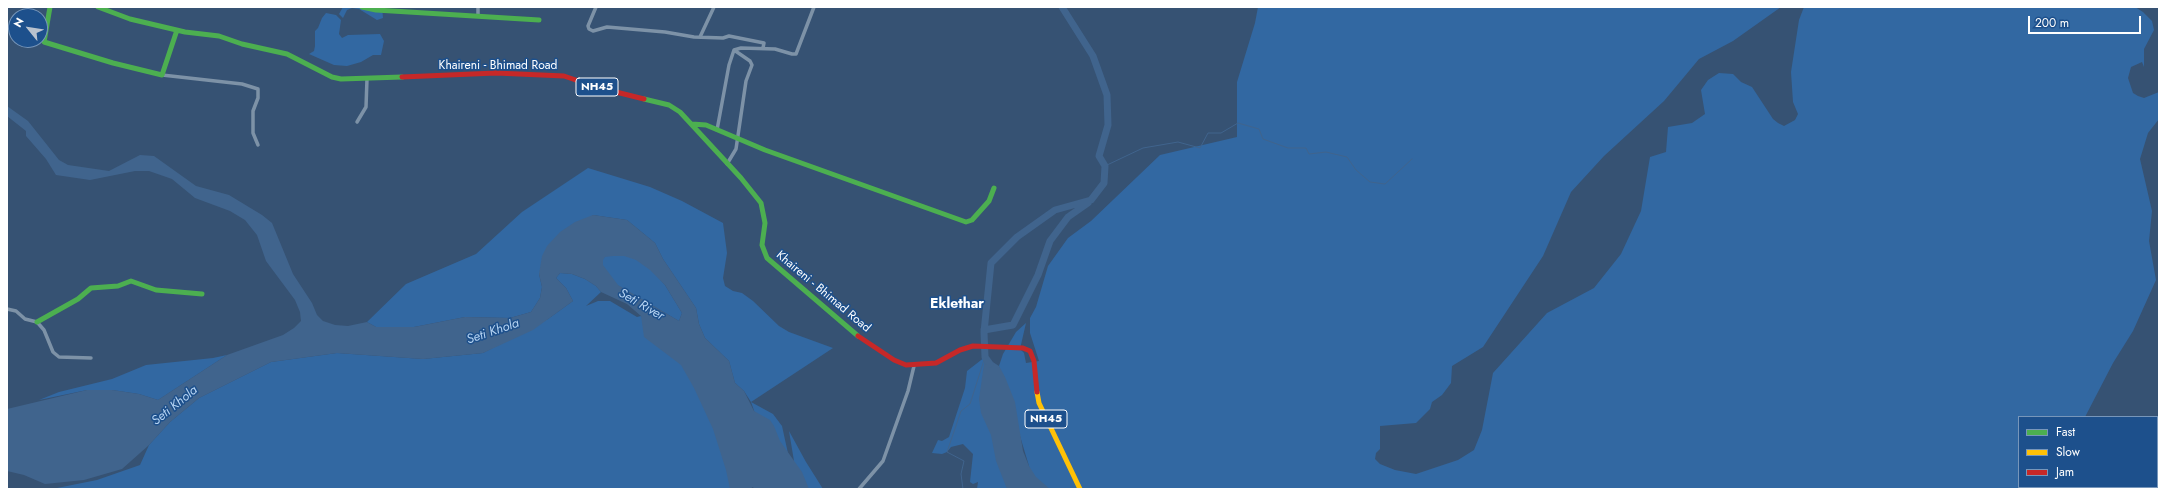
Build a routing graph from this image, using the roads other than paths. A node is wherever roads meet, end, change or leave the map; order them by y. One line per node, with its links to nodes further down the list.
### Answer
1 (50, 7): 14 (main road)
2 (98, 7): 10 (main road, Khaireni - Bhimad Road / NH45)
3 (362, 7): 8 (main road)
4 (478, 7): 8 (street)
5 (596, 7): 11 (street)
6 (714, 7): 11 (street)
7 (814, 7): 12 (street)
8 (478, 16): 9 (main road)
9 (539, 20)
10 (176, 30): 14 (main road); 15 (main road, Khaireni - Bhimad Road / NH45)
11 (700, 37): 12 (street)
12 (763, 48): 13 (street)
13 (734, 50): 18 (street); 19 (street)
14 (162, 75): 20 (street)
15 (367, 79): 16 (street); 17 (main road, Khaireni - Bhimad Road / NH45)
16 (357, 122)
17 (692, 124): 18 (main road); 21 (main road, Khaireni - Bhimad Road / NH45)
18 (716, 130): 19 (main road)
19 (738, 139): 21 (street); 22 (main road)
20 (258, 145)
21 (727, 164): 27 (main road, Khaireni - Bhimad Road / NH45)
22 (994, 188)
23 (202, 294): 25 (main road)
24 (7, 309): 25 (street)
25 (37, 322): 26 (street)
26 (91, 358)
27 (914, 366): 28 (street); 29 (main road, Khaireni - Bhimad Road / NH45)
28 (859, 489)
29 (1080, 489)

